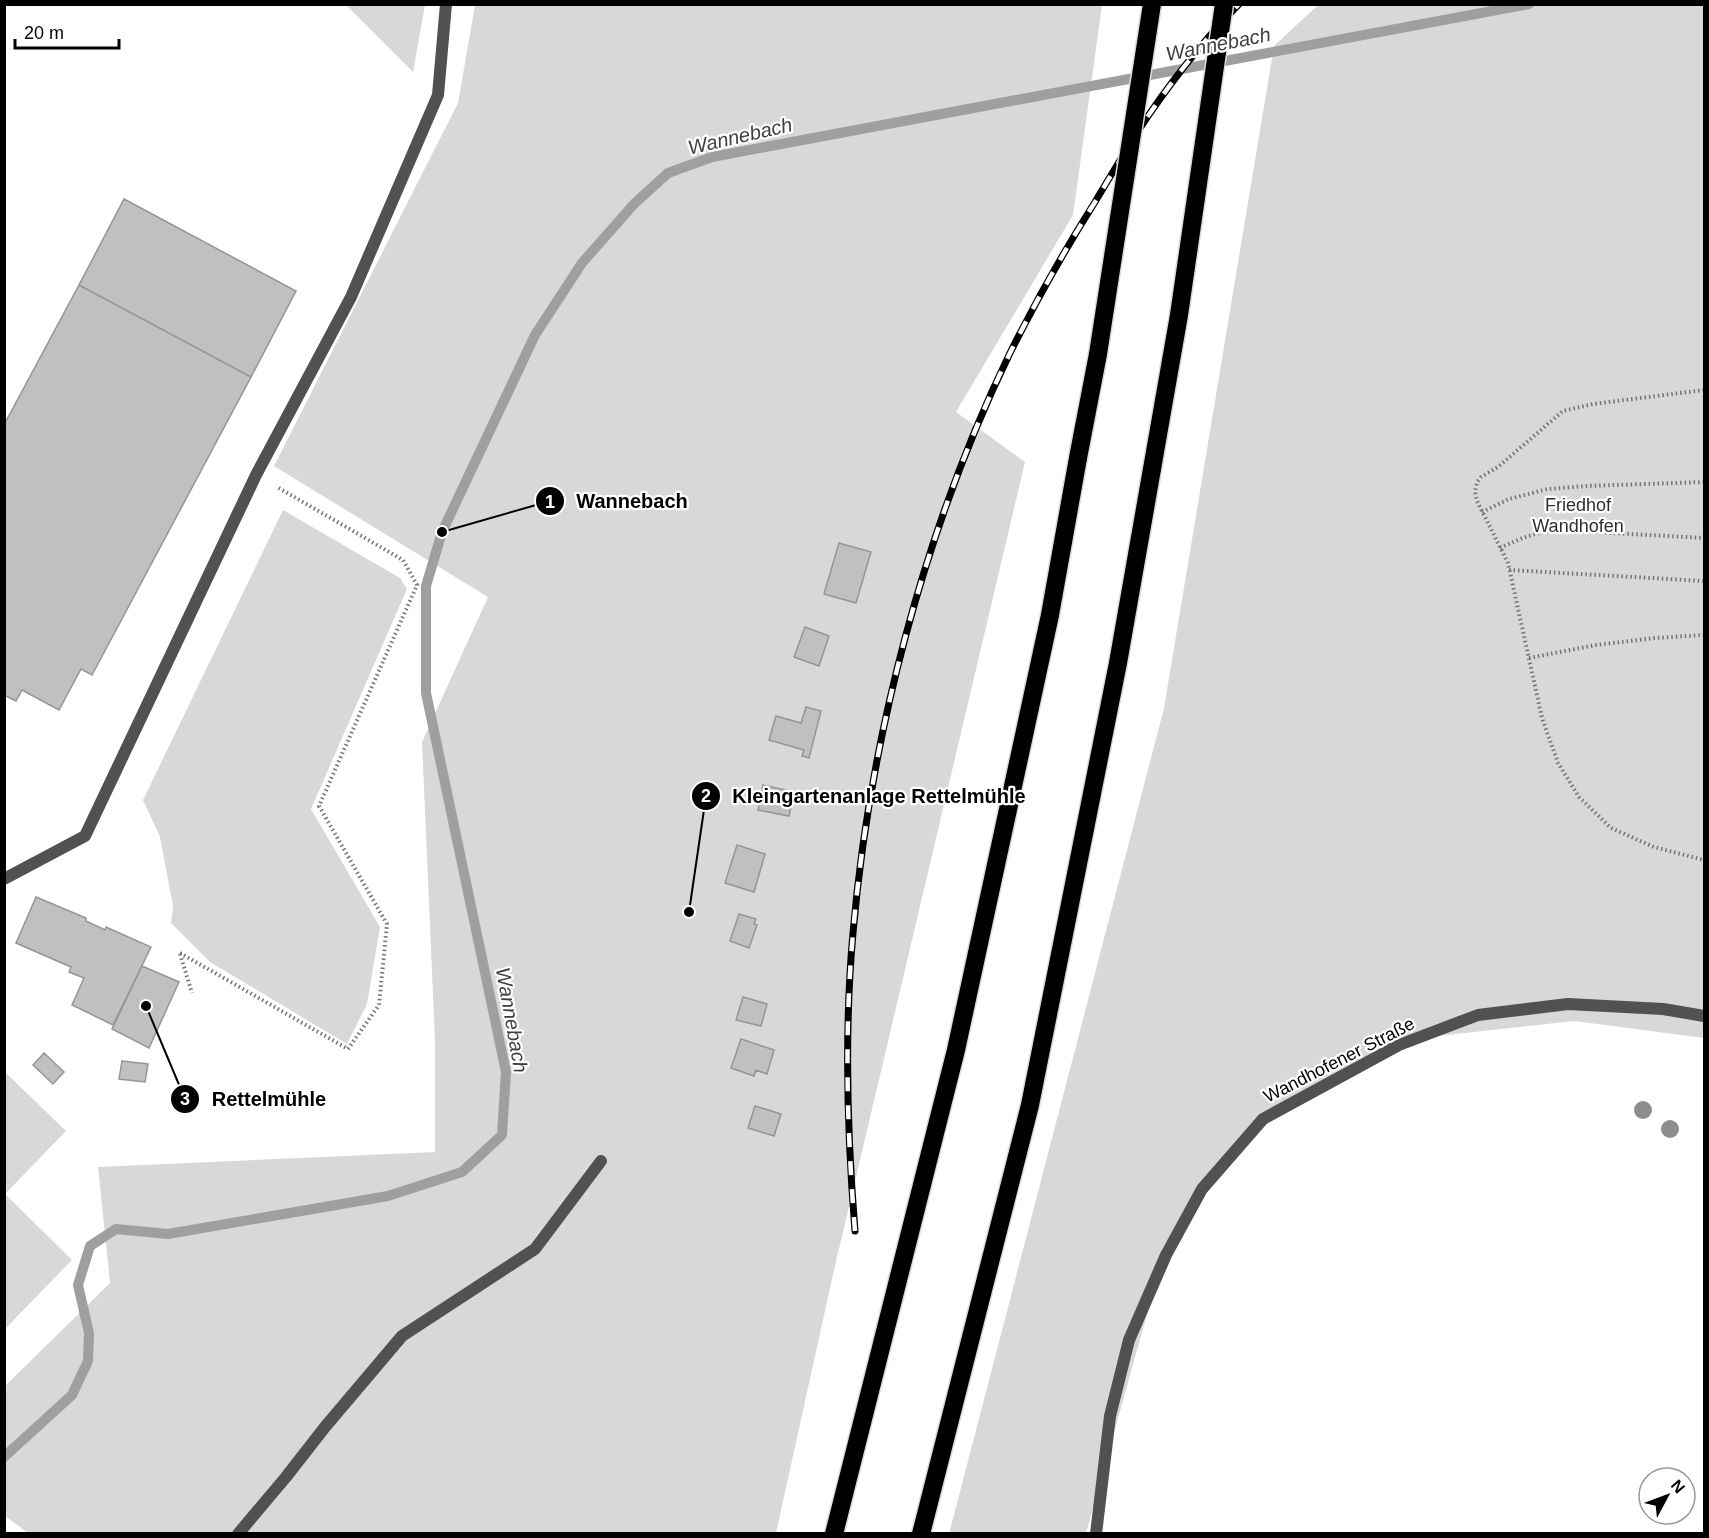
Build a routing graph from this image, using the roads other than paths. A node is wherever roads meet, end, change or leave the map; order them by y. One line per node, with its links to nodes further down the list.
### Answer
1 (446, 4): 4 (street)
2 (1152, 4): 8 (highway, bridge)
3 (1224, 4): 9 (highway, bridge)
4 (4, 879)
5 (1704, 1016): 10 (street, Wandhofener Straße)
6 (601, 1161): 7 (street)
7 (238, 1533)
8 (834, 1533)
9 (921, 1533)
10 (1096, 1533)

